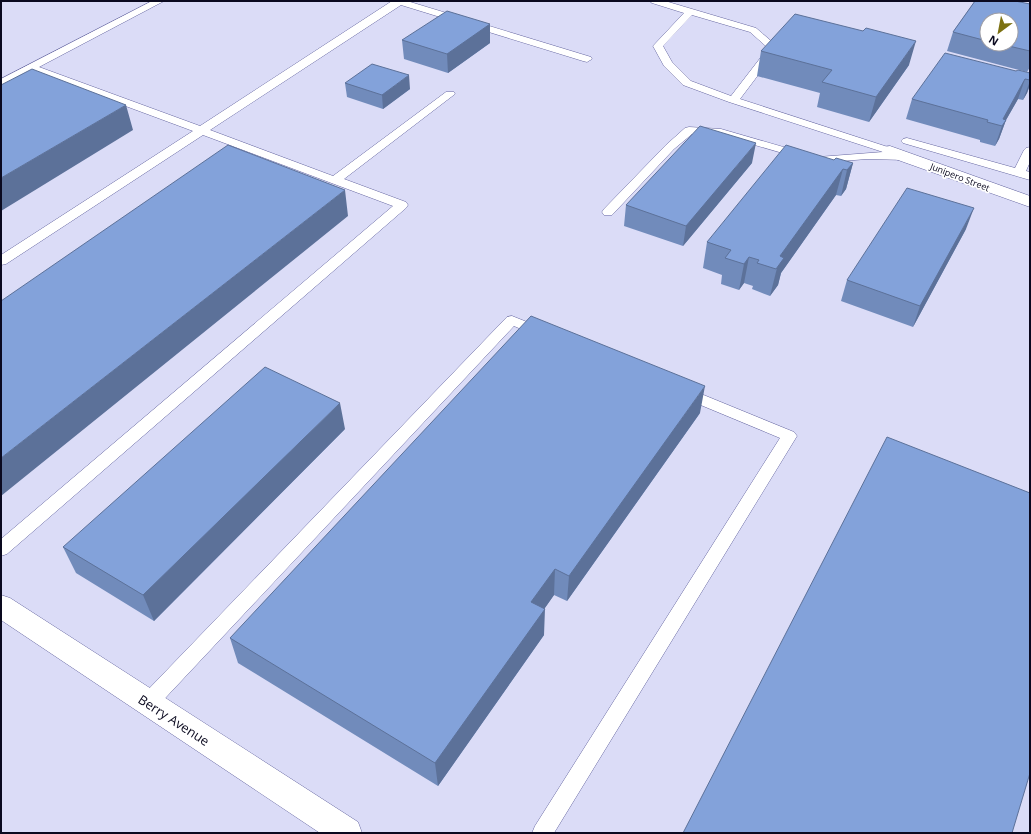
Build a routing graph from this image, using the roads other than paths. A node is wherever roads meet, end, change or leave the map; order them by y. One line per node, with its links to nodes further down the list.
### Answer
1 (159, 1): 6 (lane)
2 (398, 1): 5 (lane); 10 (lane)
3 (655, 1): 4 (lane)
4 (690, 12): 9 (lane); 9 (lane)
5 (587, 59)
6 (30, 68): 7 (lane); 10 (lane)
7 (1, 83)
8 (450, 94): 15 (lane)
9 (733, 100): 13 (lane)
10 (200, 130): 15 (lane); 18 (lane)
11 (907, 149): 13 (street, Junipero Street); 14 (lane); 16 (street, Junipero Street); 17 (lane)
12 (1030, 150): 14 (lane)
13 (890, 151)
14 (1025, 175)
15 (335, 180): 21 (lane)
16 (1030, 202)
17 (608, 212)
18 (1, 261)
19 (556, 338): 23 (lane)
20 (672, 387): 25 (lane)
21 (1, 549)
22 (1, 606): 23 (street, Berry Avenue)
23 (148, 703): 24 (street, Berry Avenue)
24 (347, 833)
25 (542, 833)

